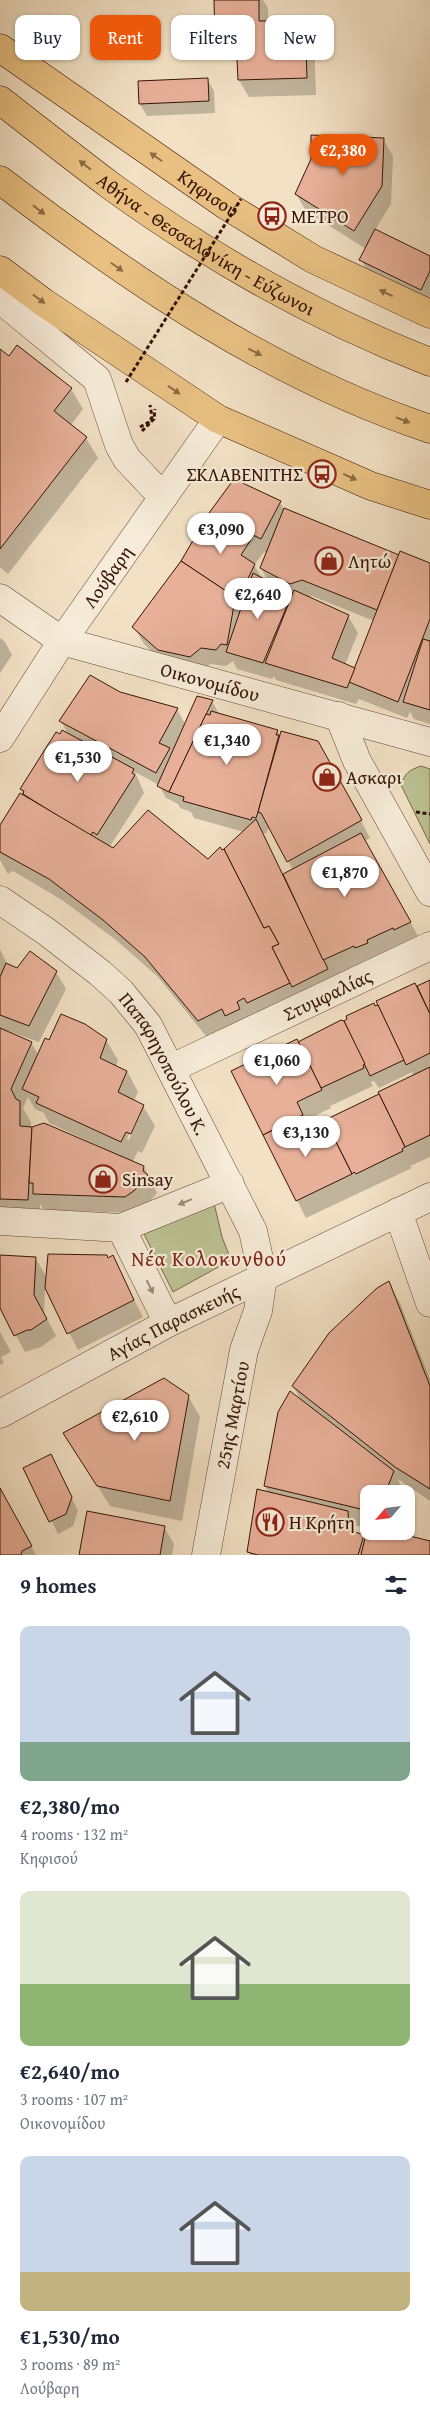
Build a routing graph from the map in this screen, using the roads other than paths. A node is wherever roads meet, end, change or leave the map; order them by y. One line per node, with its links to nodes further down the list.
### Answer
1 (0, 48): 6 (main road, Κηφισού, one-way to 1)
2 (0, 100): 8 (main road, Αθήνα - Θεσσαλονίκη - Εύζωνοι, one-way to 2)
3 (0, 180): 11 (main road, one-way to 11)
4 (0, 270): 7 (main road, one-way to 7)
5 (0, 299): 9 (street)
6 (430, 314)
7 (89, 333): 9 (street); 10 (main road, one-way to 10)
8 (430, 362)
9 (97, 379): 12 (street)
10 (218, 419): 12 (street, Λούβαρη); 13 (main road, one-way to 13)
11 (430, 430)
12 (163, 497): 15 (street, Λούβαρη)
13 (430, 505)
14 (0, 598): 15 (street, Οικονομίδου)
15 (62, 641): 16 (street, Οικονομίδου); 17 (street, Λούβαρη)
16 (339, 716): 18 (street, Οικονομίδου); 19 (street)
17 (0, 738)
18 (430, 742)
19 (430, 892)
20 (0, 900): 22 (street, Παπαρηγοπούλου Κ.)
21 (430, 946): 22 (street, Στυμφαλίας)
22 (172, 1068): 23 (street, Παπαρηγοπούλου Κ.)
23 (230, 1184): 27 (street, one-way to 27); 28 (street, Παπαρηγοπούλου Κ.)
24 (430, 1197): 25 (street, Αγίας Παρασκευής)
25 (398, 1212): 28 (street, Αγίας Παρασκευής); 29 (street)
26 (0, 1222): 27 (street)
27 (122, 1228): 30 (street, one-way to 30)
28 (263, 1277): 30 (street, Αγίας Παρασκευής); 32 (street, 25ης Μαρτίου)
29 (430, 1303)
30 (168, 1323): 31 (street, Αγίας Παρασκευής)
31 (0, 1414)
32 (206, 1555)

